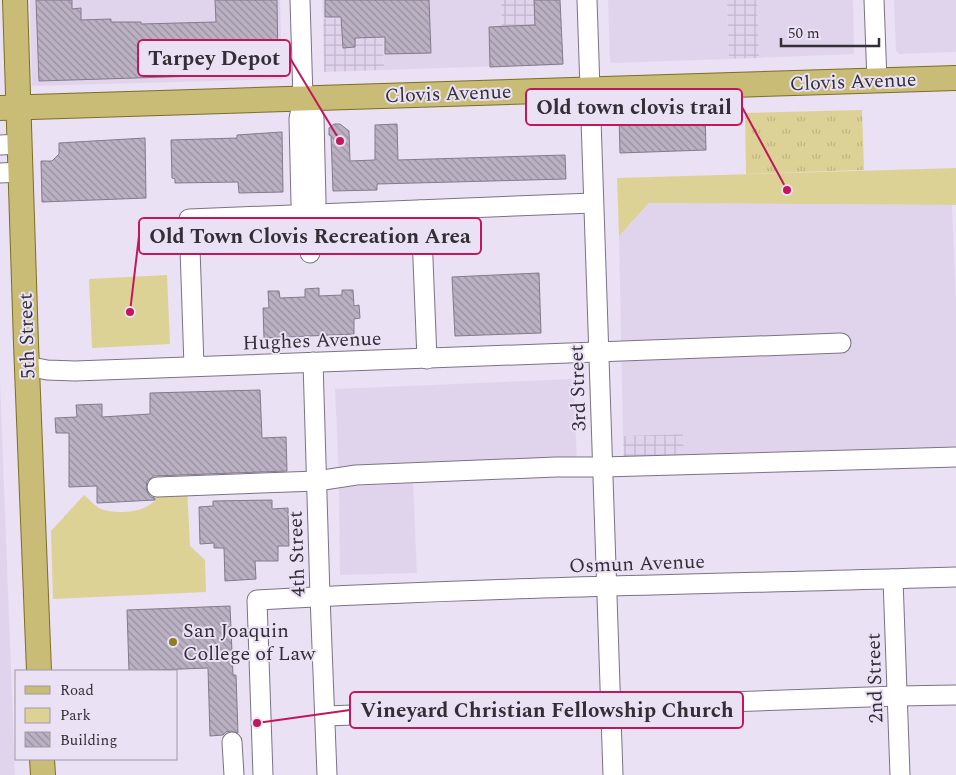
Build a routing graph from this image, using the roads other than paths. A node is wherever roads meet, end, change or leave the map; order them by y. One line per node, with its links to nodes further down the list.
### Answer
1 (15, 0): 9 (main road, 5th Street)
2 (300, 0): 8 (street)
3 (587, 0): 7 (street, 3rd Street)
4 (874, 0): 6 (street)
5 (956, 78): 6 (main road, Clovis Avenue)
6 (877, 81): 7 (main road, Clovis Avenue)
7 (589, 89): 8 (main road, Clovis Avenue); 12 (street, 3rd Street)
8 (303, 98): 9 (main road, Clovis Avenue); 14 (street)
9 (10, 108): 10 (main road, 5th Street)
10 (10, 145): 11 (main road, 5th Street)
11 (11, 172): 20 (main road, 5th Street)
12 (593, 203): 13 (street); 17 (street, 3rd Street)
13 (422, 210): 14 (street); 18 (street)
14 (309, 215): 15 (street); 21 (street)
15 (310, 253)
16 (841, 343): 17 (street, Hughes Avenue)
17 (599, 353): 18 (street, Hughes Avenue); 23 (street, 3rd Street)
18 (427, 359): 19 (street, Hughes Avenue)
19 (313, 362): 21 (street, Hughes Avenue); 24 (street, 4th Street)
20 (27, 366): 21 (street, Hughes Avenue); 30 (main road, 5th Street)
21 (194, 366)
22 (956, 457): 23 (street)
23 (603, 467): 24 (street); 28 (street, 3rd Street)
24 (317, 481): 25 (street); 29 (street, 4th Street)
25 (157, 487)
26 (956, 577): 27 (street, Osmun Avenue)
27 (893, 579): 28 (street, Osmun Avenue); 32 (street, 2nd Street)
28 (607, 586): 29 (street, Osmun Avenue); 33 (street, 3rd Street)
29 (320, 596): 34 (street, 4th Street); 39 (street, Osmun Avenue)
30 (39, 670)
31 (956, 695): 32 (street)
32 (897, 696): 33 (street); 42 (street, 2nd Street)
33 (610, 706): 34 (street); 41 (street, 3rd Street)
34 (325, 716): 40 (street, 4th Street)
35 (232, 742): 38 (street)
36 (42, 760): 37 (main road)
37 (43, 775)
38 (234, 775)
39 (264, 775)
40 (327, 775)
41 (612, 775)
42 (900, 775)

